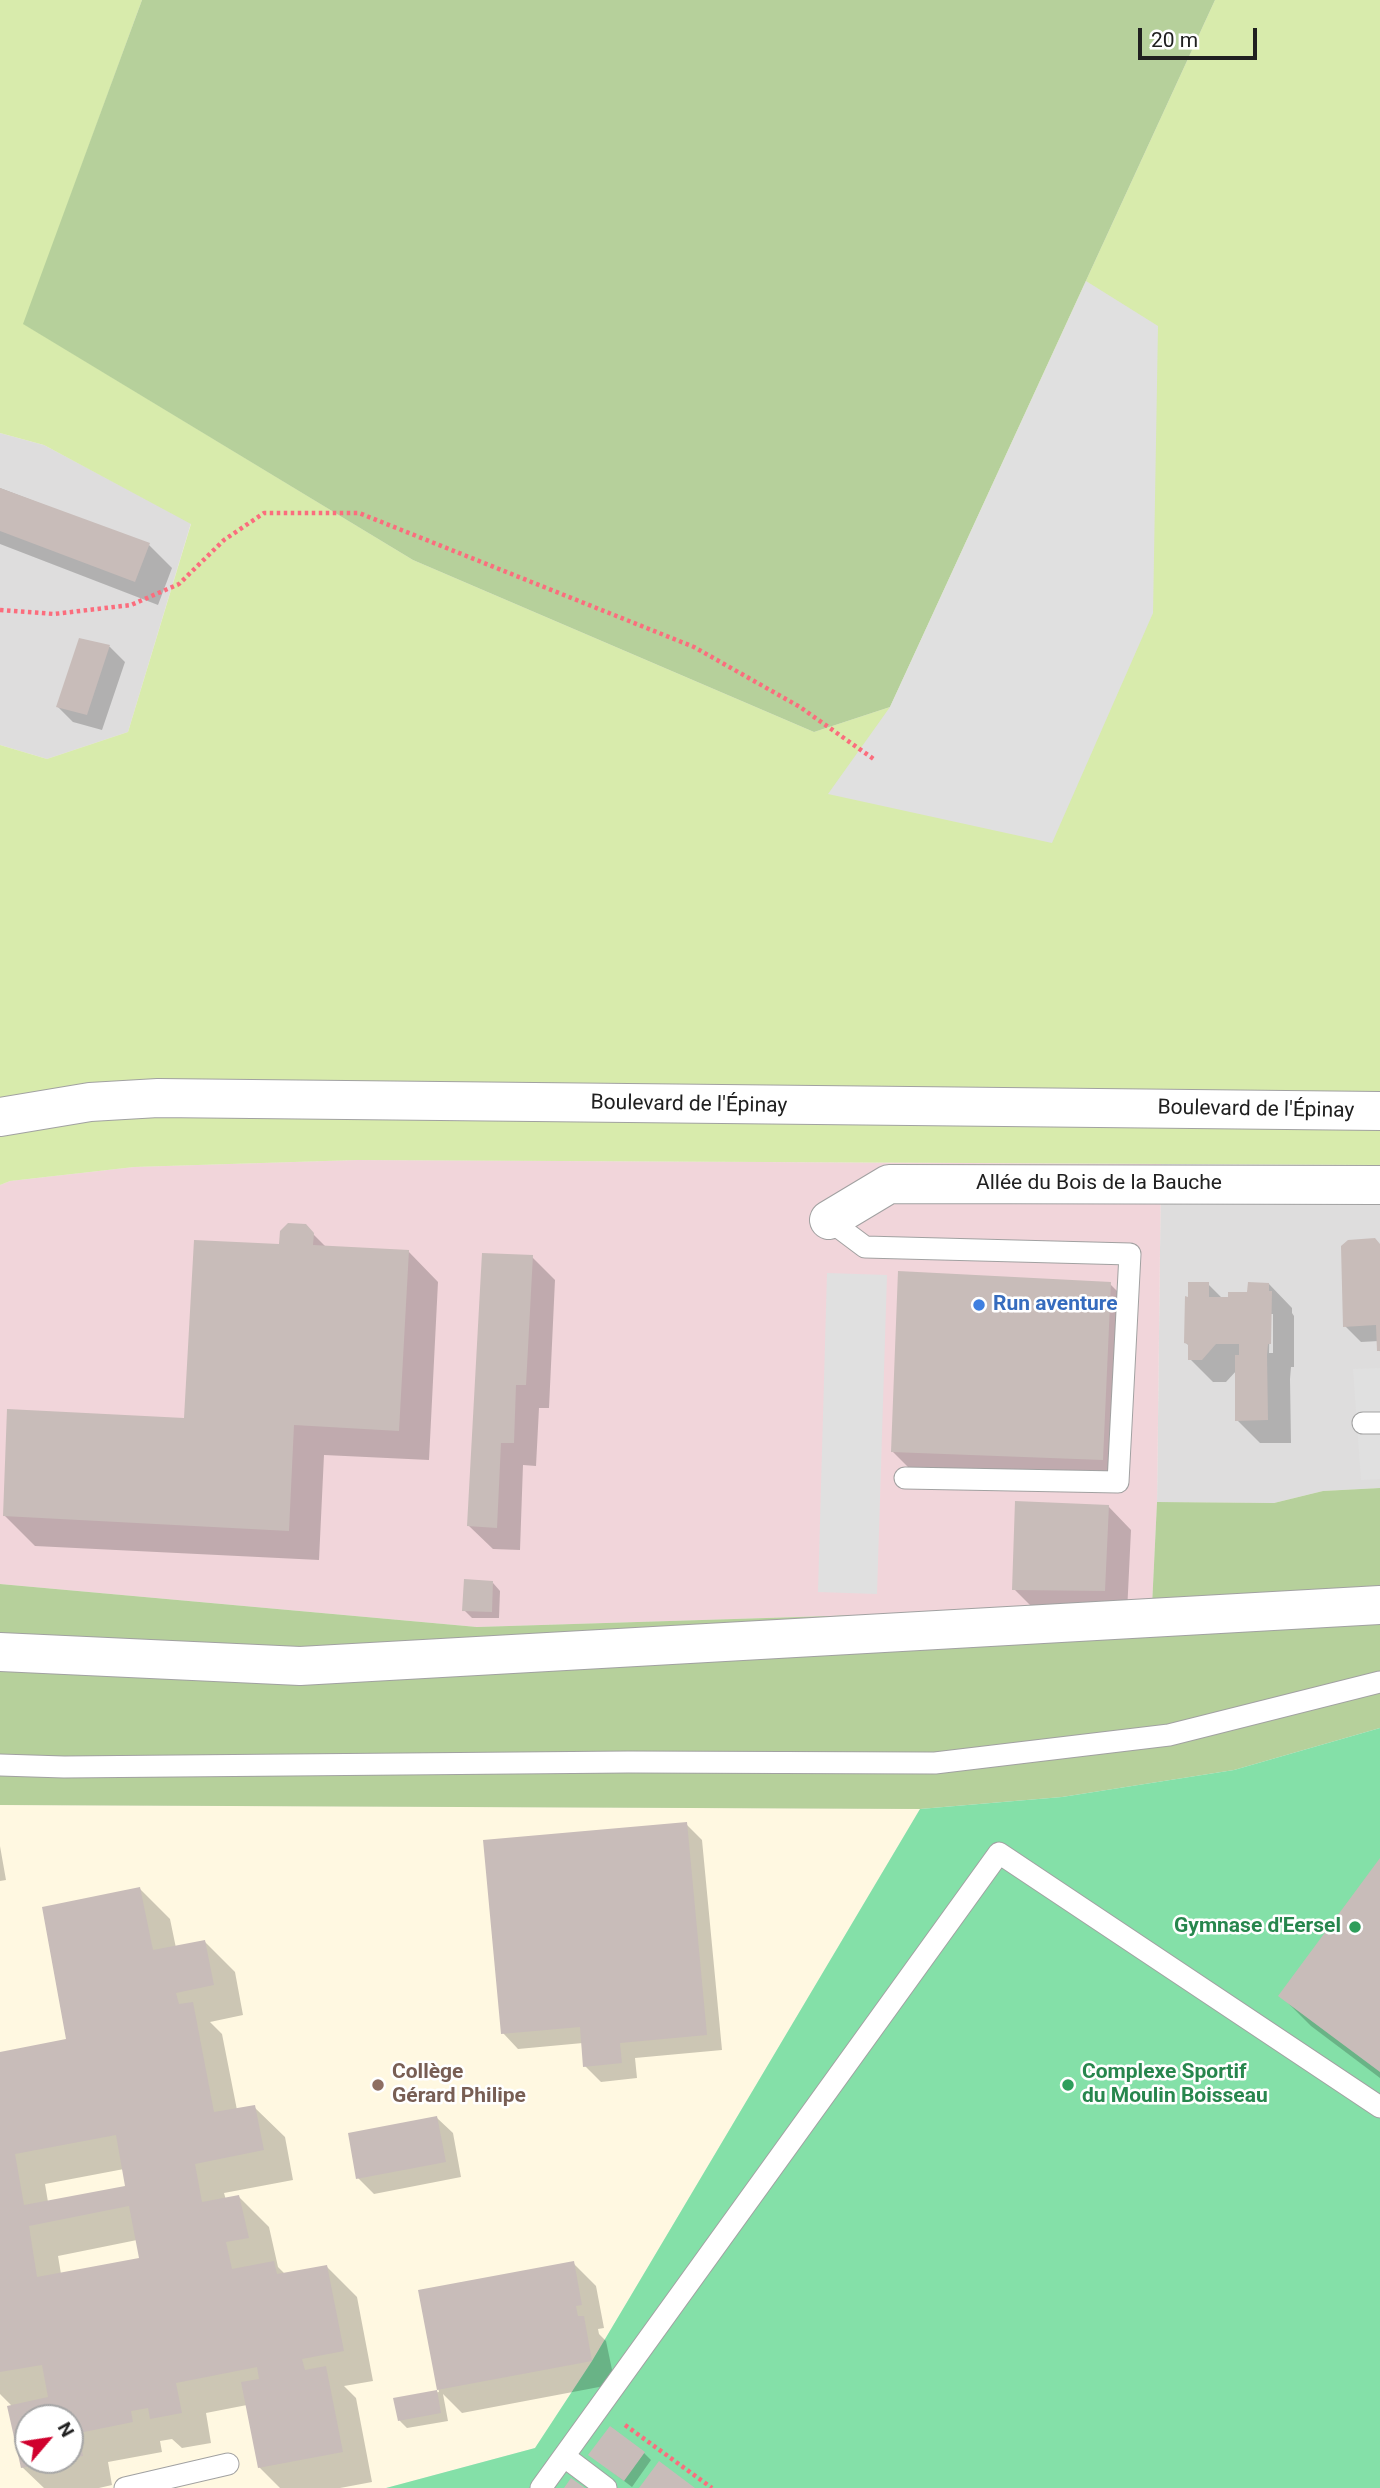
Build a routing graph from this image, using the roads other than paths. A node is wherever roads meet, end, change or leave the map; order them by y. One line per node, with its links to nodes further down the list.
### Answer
1 (1380, 1111): 2 (street, Boulevard de l'Épinay)
2 (0, 1117)
3 (1380, 1185): 4 (street, Allée du Bois de la Bauche)
4 (829, 1220): 5 (lane)
5 (905, 1478)
6 (1380, 1605): 7 (street)
7 (0, 1652)
8 (1380, 1682): 9 (lane)
9 (0, 1765)
10 (1380, 2107): 11 (lane)
11 (565, 2457): 14 (lane); 15 (lane)
12 (228, 2464): 13 (lane)
13 (125, 2488)
14 (541, 2488)
15 (606, 2488)

